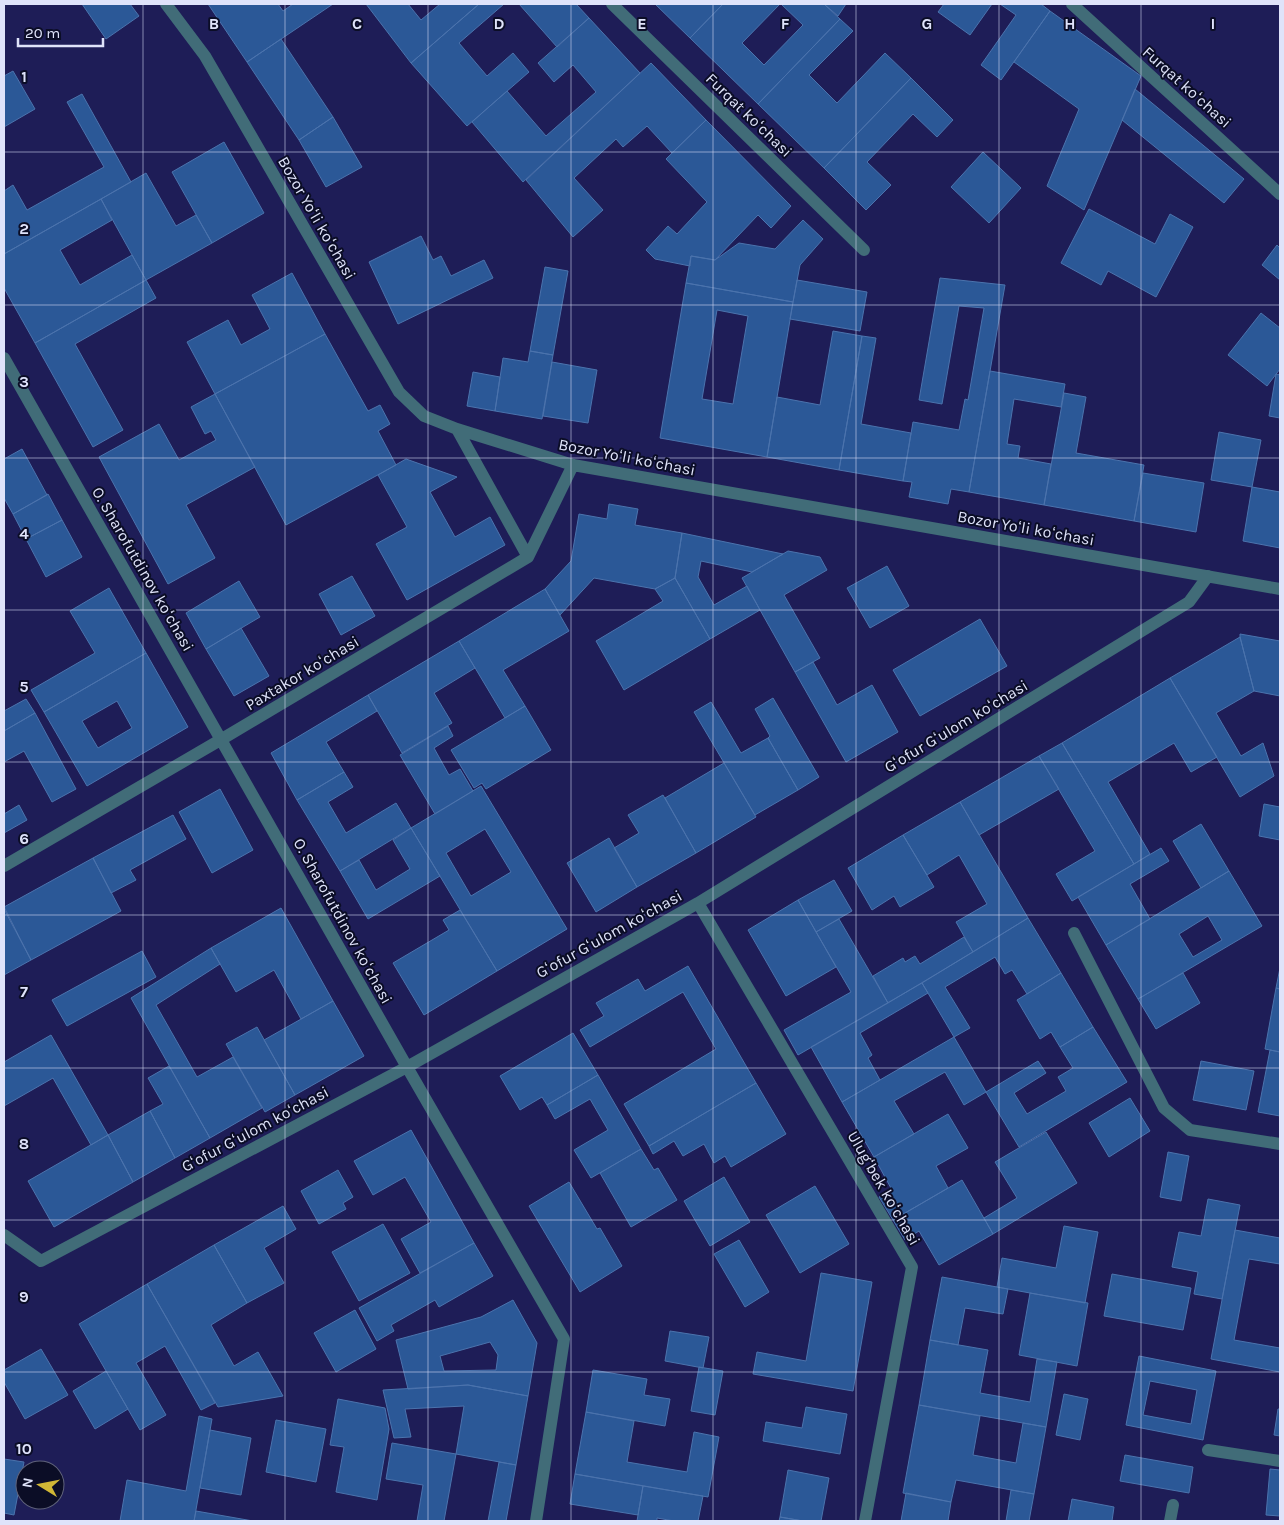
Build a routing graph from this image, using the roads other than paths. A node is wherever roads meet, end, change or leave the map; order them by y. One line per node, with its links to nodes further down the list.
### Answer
1 (166, 4): 7 (street, Bozor Yoʻli koʻchasi)
2 (612, 4): 5 (street, Furqat koʻchasi)
3 (1072, 4): 4 (street, Furqat koʻchasi)
4 (1280, 194)
5 (864, 250)
6 (4, 358): 12 (street, O. Sharofutdinov koʻchasi)
7 (457, 429): 8 (street, Bozor Yoʻli koʻchasi); 9 (street)
8 (573, 465): 9 (street); 10 (street, Bozor Yoʻli koʻchasi)
9 (528, 557): 12 (street, Paxtakor koʻchasi)
10 (1208, 576): 11 (street, Bozor Yoʻli koʻchasi); 14 (street, Gʻofur Gʻulom koʻchasi)
11 (1280, 589)
12 (222, 739): 13 (street, Paxtakor koʻchasi); 16 (street, O. Sharofutdinov koʻchasi)
13 (4, 866)
14 (698, 902): 16 (street, Gʻofur Gʻulom koʻchasi); 23 (street, Ulugʻbek koʻchasi)
15 (1074, 933): 17 (street)
16 (407, 1067): 18 (street, Gʻofur Gʻulom koʻchasi); 22 (street, O. Sharofutdinov koʻchasi)
17 (1280, 1144)
18 (4, 1236)
19 (1208, 1450): 20 (street)
20 (1280, 1461)
21 (1173, 1505): 24 (street)
22 (536, 1521)
23 (865, 1521)
24 (1170, 1521)

